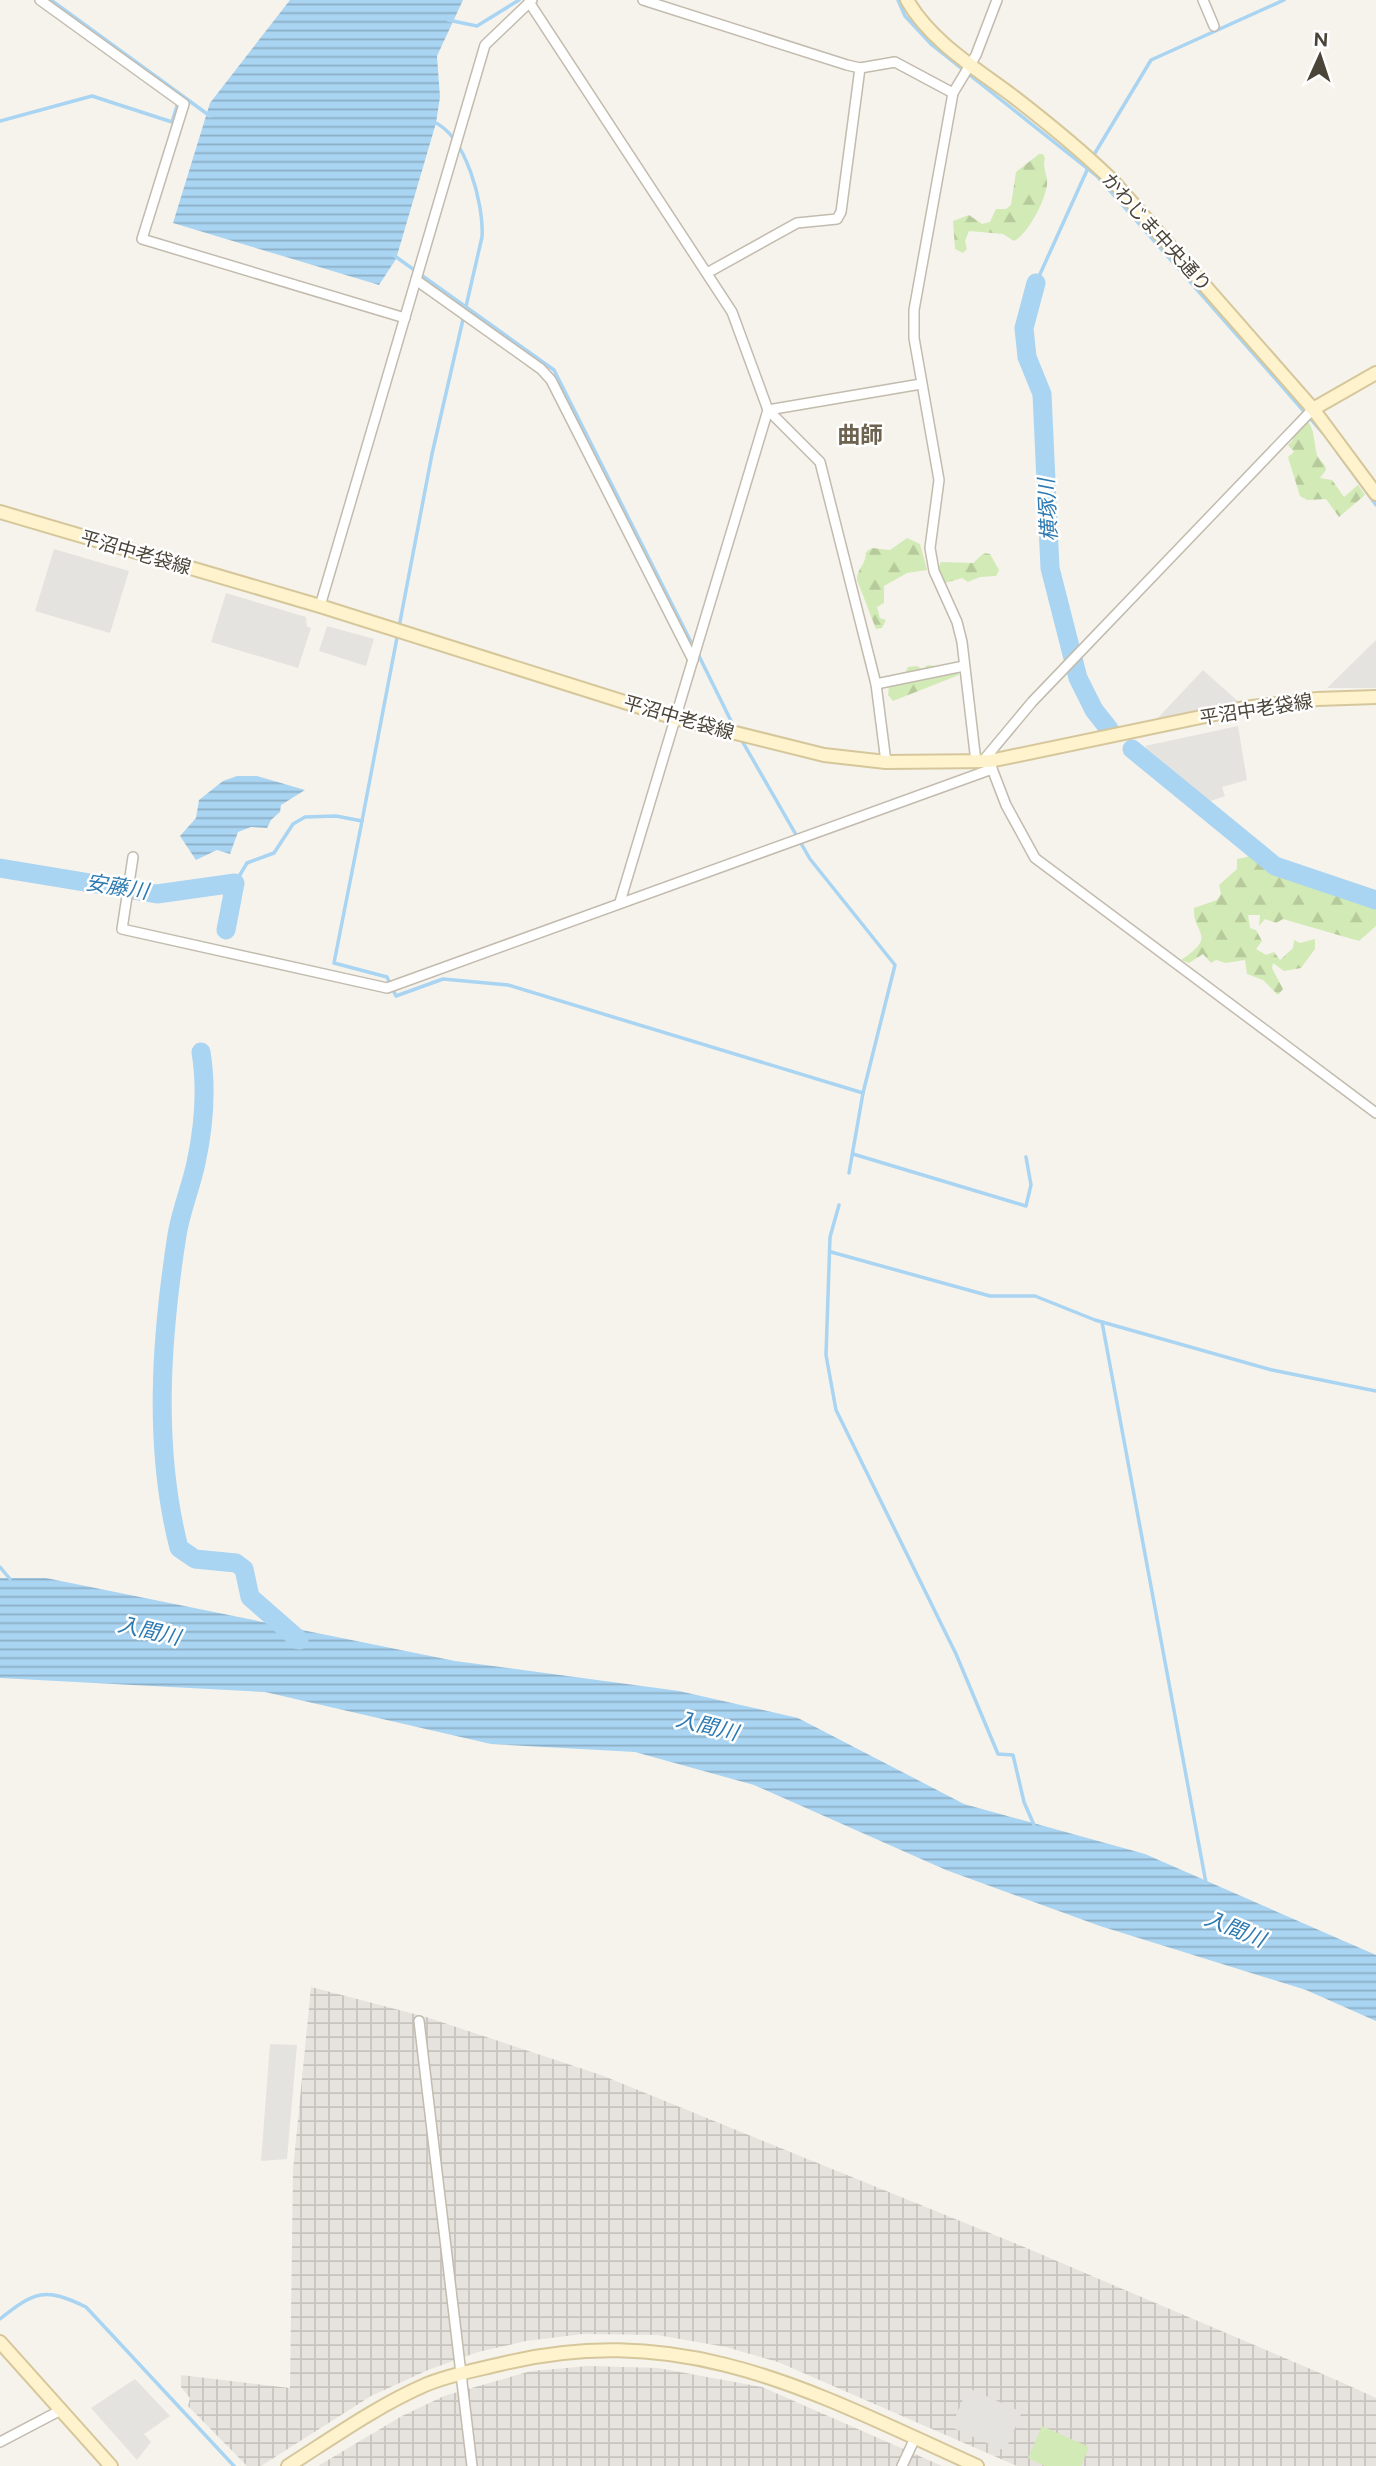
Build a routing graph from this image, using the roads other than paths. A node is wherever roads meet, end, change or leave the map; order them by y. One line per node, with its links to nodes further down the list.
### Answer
1 (40, 0): 13 (street)
2 (643, 0): 9 (street)
3 (907, 0): 8 (street, かわじま中央通り)
4 (997, 0): 8 (street)
5 (1203, 0): 7 (street)
6 (526, 2): 11 (street); 12 (street)
7 (1214, 26)
8 (971, 65): 10 (street); 16 (street, かわじま中央通り)
9 (860, 68): 10 (street); 11 (street)
10 (953, 93): 15 (street)
11 (707, 273): 17 (street)
12 (416, 280): 13 (street); 21 (street)
13 (405, 318): 20 (street)
14 (1376, 373): 16 (street)
15 (921, 384): 17 (street); 22 (street)
16 (1313, 409): 18 (street, かわじま中央通り); 27 (street)
17 (768, 410): 21 (street); 23 (street)
18 (1376, 494)
19 (0, 512): 20 (street, 平沼中老袋線)
20 (320, 606): 25 (street, 平沼中老袋線)
21 (693, 660): 25 (street)
22 (964, 666): 23 (street); 27 (street)
23 (876, 684): 26 (street)
24 (1376, 697): 27 (street, 平沼中老袋線)
25 (675, 718): 26 (street, 平沼中老袋線); 29 (street)
26 (886, 762): 27 (street, 平沼中老袋線)
27 (985, 764): 29 (street); 30 (street)
28 (133, 857): 29 (street)
29 (620, 902)
30 (1376, 1113)
31 (419, 2021): 33 (street)
32 (0, 2342): 34 (street)
33 (460, 2374): 35 (street); 38 (street); 39 (street)
34 (61, 2410): 36 (street); 37 (street)
35 (915, 2438): 40 (street); 41 (street)
36 (0, 2442)
37 (111, 2466)
38 (288, 2466)
39 (472, 2466)
40 (902, 2466)
41 (976, 2466)

